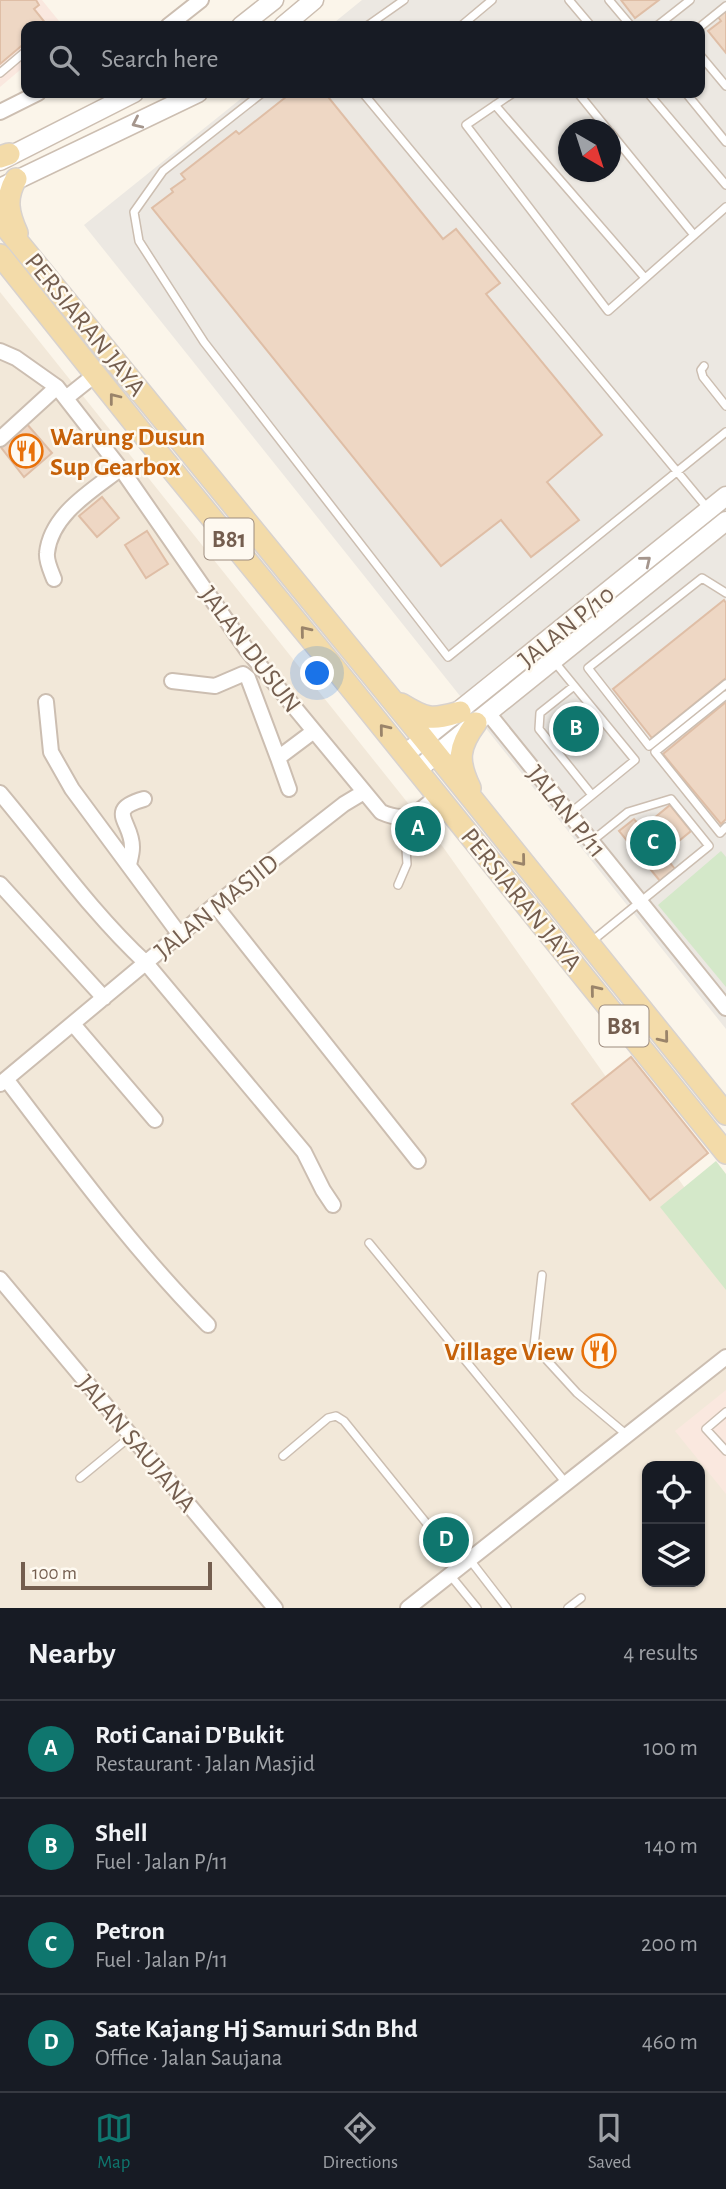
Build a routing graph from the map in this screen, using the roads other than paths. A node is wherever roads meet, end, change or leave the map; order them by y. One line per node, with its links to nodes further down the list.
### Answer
1 (201, 0): 10 (street)
2 (274, 0): 11 (street)
3 (314, 0): 12 (street)
4 (404, 0): 13 (lane)
5 (492, 0): 14 (lane)
6 (569, 0): 15 (lane)
7 (609, 0): 16 (lane)
8 (690, 0): 17 (lane)
9 (726, 6): 18 (lane)
10 (174, 21)
11 (247, 21)
12 (289, 21)
13 (374, 21)
14 (467, 21)
15 (587, 21)
16 (627, 21)
17 (663, 21)
18 (705, 23)
19 (21, 55): 21 (lane)
20 (705, 61): 22 (lane)
21 (0, 73)
22 (726, 86)
23 (28, 98): 33 (street)
24 (124, 98): 37 (street)
25 (187, 98): 38 (street, one-way to 38)
26 (256, 98): 54 (lane)
27 (367, 98): 54 (lane)
28 (506, 98): 32 (lane)
29 (582, 98): 34 (lane)
30 (652, 98): 39 (lane)
31 (690, 98): 35 (lane)
32 (495, 105): 45 (lane); 45 (lane)
33 (0, 112)
34 (599, 119)
35 (726, 142)
36 (621, 146): 42 (lane)
37 (3, 158)
38 (8, 183): 43 (main road)
39 (726, 185)
40 (726, 207): 42 (lane)
41 (0, 220): 43 (main road, PERSIARAN JAYA / B81)
42 (694, 235): 45 (lane)
43 (23, 248): 64 (main road, PERSIARAN JAYA / B81)
44 (0, 254): 48 (main road, PERSIARAN JAYA / B81)
45 (645, 278)
46 (0, 351): 49 (street, JALAN DUSUN)
47 (704, 366): 50 (lane)
48 (96, 374): 49 (street); 71 (main road, PERSIARAN JAYA / B81, one-way to 48)
49 (61, 393): 52 (street); 53 (street, JALAN DUSUN)
50 (726, 406)
51 (726, 432): 54 (lane)
52 (0, 439)
53 (120, 469): 58 (street); 68 (street, JALAN DUSUN)
54 (678, 471): 56 (lane)
55 (726, 496): 56 (street, JALAN P/10)
56 (709, 510): 57 (street); 67 (street, JALAN P/10, one-way to 56)
57 (724, 526): 60 (street, JALAN P/10)
58 (54, 579)
59 (726, 593): 62 (lane)
60 (553, 660): 63 (lane); 67 (street, JALAN P/10)
61 (172, 681): 70 (street)
62 (726, 684)
63 (574, 686): 76 (lane); 76 (lane)
64 (388, 695): 67 (main road); 69 (main road, PERSIARAN JAYA / B81)
65 (726, 695): 81 (lane)
66 (46, 702): 83 (street)
67 (475, 716): 69 (street, JALAN P/10); 78 (main road); 79 (street, JALAN P/11)
68 (314, 731): 70 (street); 73 (street, JALAN DUSUN)
69 (430, 747): 71 (street, JALAN P/10); 78 (main road, PERSIARAN JAYA / B81)
70 (278, 758): 72 (street)
71 (411, 762): 75 (main road, PERSIARAN JAYA / B81)
72 (289, 789)
73 (365, 792): 80 (street); 87 (street, JALAN MASJID)
74 (0, 793): 90 (street)
75 (438, 795): 80 (street); 97 (main road, PERSIARAN JAYA / B81, one-way to 75)
76 (592, 795): 79 (lane)
77 (144, 799): 83 (street)
78 (479, 807): 89 (main road, PERSIARAN JAYA / B81, one-way to 89)
79 (569, 814): 82 (street, JALAN P/11)
80 (404, 818): 85 (lane)
81 (726, 827)
82 (592, 841): 86 (street, JALAN P/11); 86 (lane)
83 (129, 865): 88 (street)
84 (0, 884): 91 (street)
85 (398, 885)
86 (640, 902): 89 (lane); 92 (street, JALAN P/11)
87 (215, 905): 88 (street, JALAN MASJID); 98 (street)
88 (180, 935): 90 (street, JALAN MASJID)
89 (588, 944): 95 (main road, PERSIARAN JAYA / B81, one-way to 95)
90 (146, 963): 91 (street, JALAN MASJID); 99 (street)
91 (104, 998): 93 (street, JALAN MASJID)
92 (726, 1008)
93 (73, 1024): 94 (street, JALAN MASJID); 96 (street)
94 (3, 1081): 103 (street)
95 (726, 1114)
96 (155, 1120)
97 (726, 1153)
98 (418, 1161)
99 (333, 1205)
100 (369, 1243): 111 (lane)
101 (542, 1275): 106 (lane)
102 (0, 1279): 107 (street, JALAN SAUJANA)
103 (208, 1325)
104 (726, 1357): 106 (street)
105 (726, 1412): 108 (lane)
106 (627, 1435): 111 (street)
107 (131, 1436): 110 (lane); 114 (street, JALAN SAUJANA)
108 (726, 1451)
109 (283, 1456): 112 (lane)
110 (80, 1478)
111 (566, 1483): 112 (street)
112 (460, 1567): 115 (street); 116 (lane); 117 (lane)
113 (581, 1598): 118 (lane)
114 (275, 1608)
115 (408, 1608)
116 (477, 1608)
117 (507, 1608)
118 (568, 1608)

